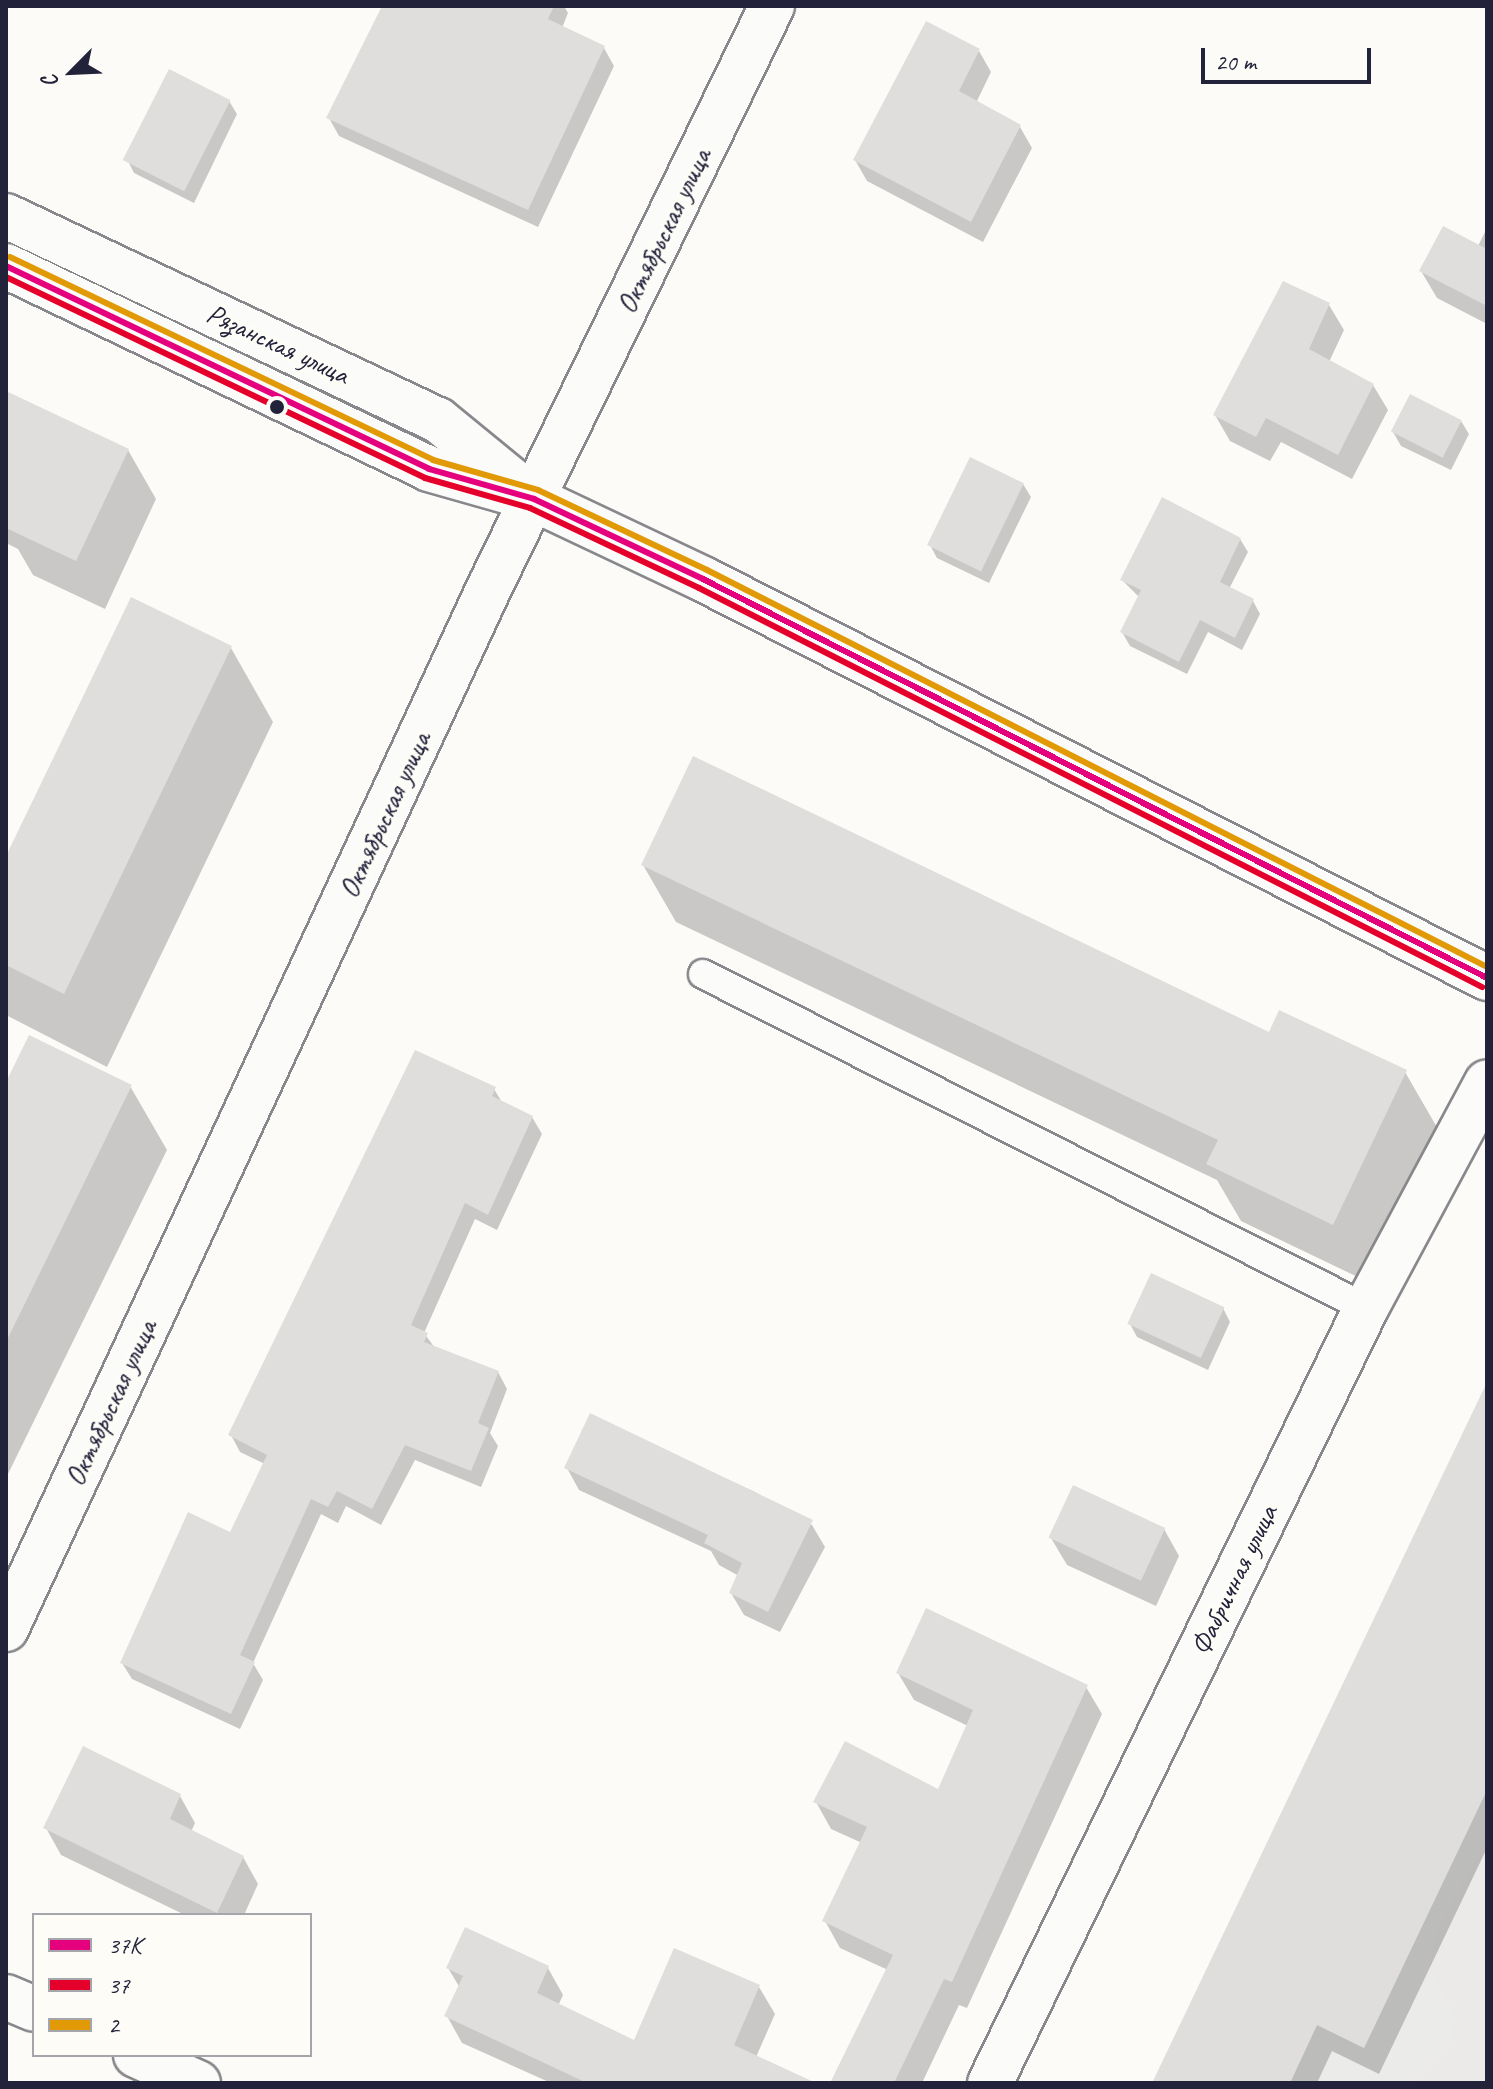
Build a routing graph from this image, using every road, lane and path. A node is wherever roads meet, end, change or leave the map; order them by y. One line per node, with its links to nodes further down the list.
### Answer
1 (772, 6): 4 (street, Октябрьская улица)
2 (6, 216): 4 (street, Рязанская улица)
3 (6, 266): 4 (street, Рязанская улица)
4 (534, 499): 6 (street, Рязанская улица); 9 (street, Октябрьская улица)
5 (703, 974): 8 (lane)
6 (1487, 978)
7 (1487, 1082): 8 (street, Фабричная улица)
8 (1366, 1308): 14 (street, Фабричная улица)
9 (6, 1629)
10 (6, 1997): 11 (street)
11 (32, 2008)
12 (140, 2057): 13 (street)
13 (198, 2083)
14 (990, 2083)

